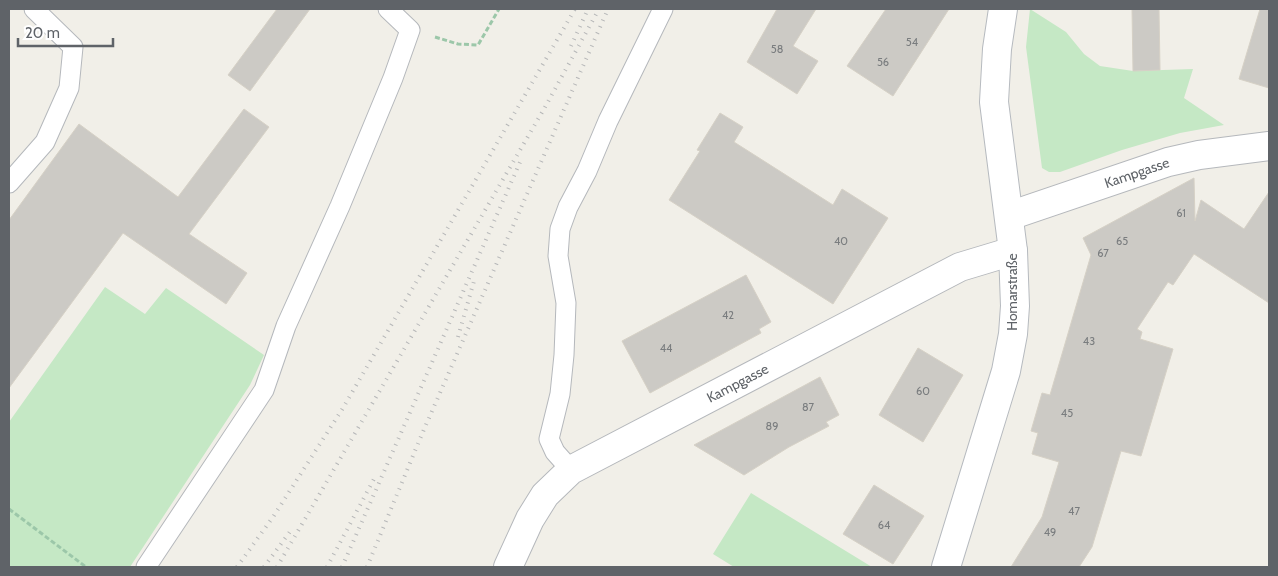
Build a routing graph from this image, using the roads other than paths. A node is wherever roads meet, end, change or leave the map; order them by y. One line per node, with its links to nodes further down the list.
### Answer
1 (34, 9): 6 (lane)
2 (388, 9): 10 (lane)
3 (663, 9): 9 (lane)
4 (1003, 9): 7 (street, Homarstraße)
5 (1269, 146): 7 (street, Kampgasse)
6 (9, 183)
7 (1009, 216): 8 (street, Homarstraße)
8 (1013, 251): 9 (street, Kampgasse); 12 (street, Homarstraße)
9 (571, 470): 11 (street, Kampgasse)
10 (146, 567)
11 (508, 567)
12 (946, 567)

